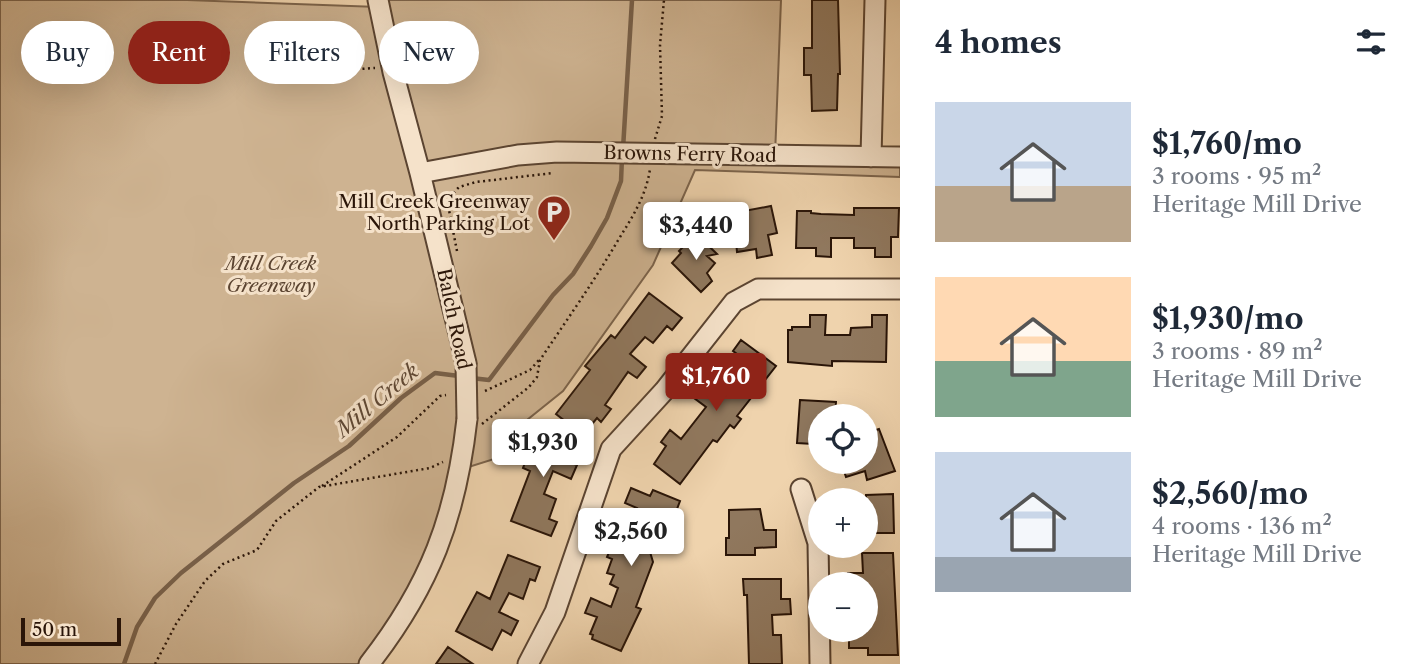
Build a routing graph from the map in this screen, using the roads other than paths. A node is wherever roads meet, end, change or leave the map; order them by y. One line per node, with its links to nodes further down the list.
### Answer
1 (378, 0): 3 (street, Balch Road)
2 (876, 0): 4 (street)
3 (406, 120): 6 (street, Browns Ferry Road); 7 (street, Balch Road)
4 (871, 157): 5 (street, Browns Ferry Road); 6 (street, Browns Ferry Road)
5 (900, 157)
6 (481, 163): 7 (street, Browns Ferry Road); 8 (street, Browns Ferry Road)
7 (420, 173): 8 (street, Balch Road)
8 (430, 217): 11 (street, Balch Road, bridge)
9 (900, 289): 12 (street)
10 (801, 489): 13 (street)
11 (369, 664)
12 (528, 664)
13 (820, 664)

